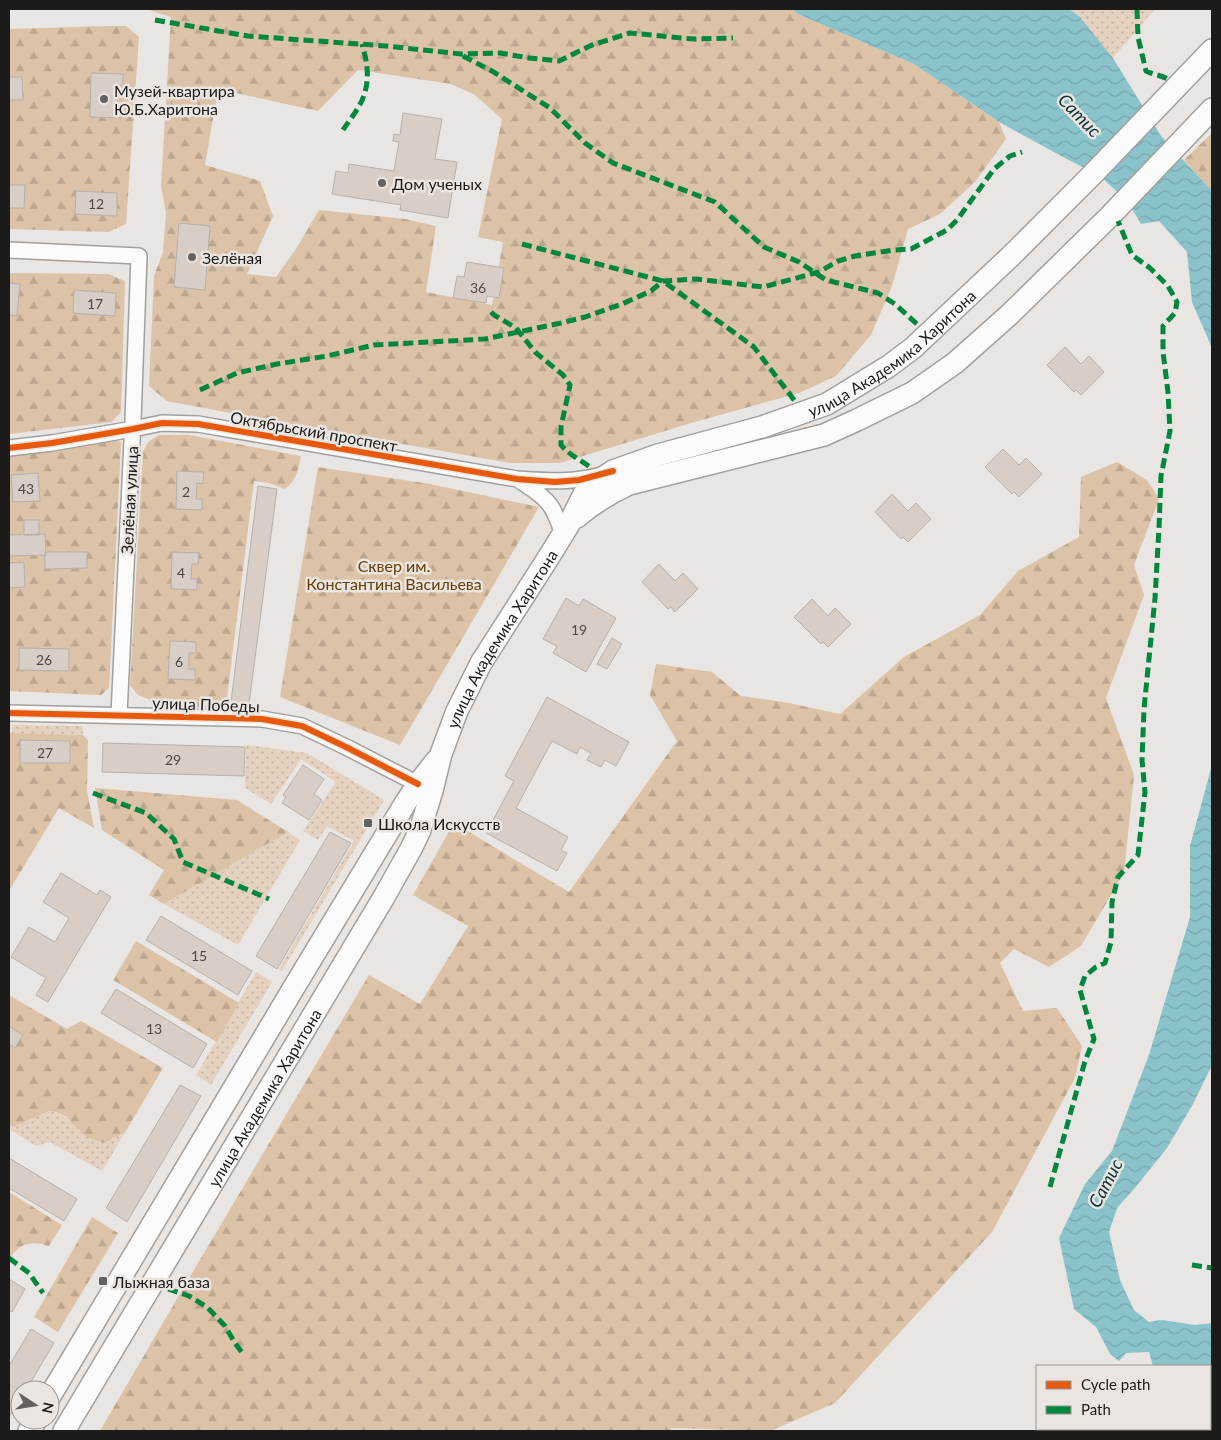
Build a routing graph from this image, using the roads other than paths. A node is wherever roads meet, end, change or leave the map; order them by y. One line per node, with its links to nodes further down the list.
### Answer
1 (1212, 50): 6 (main road, улица Академика Харитона)
2 (1212, 108): 8 (main road, улица Академика Харитона)
3 (9, 250): 4 (street, Зелёная улица)
4 (132, 430): 5 (street, Октябрьский проспект); 7 (street, Октябрьский проспект); 12 (street, Зелёная улица)
5 (9, 448)
6 (614, 471): 7 (street, Октябрьский проспект); 9 (main road, улица Академика Харитона)
7 (517, 479): 9 (street, Октябрьский проспект); 10 (street, Октябрьский проспект)
8 (611, 493): 9 (street, Октябрьский проспект); 10 (main road, улица Академика Харитона)
9 (584, 494): 10 (main road, улица Академика Харитона)
10 (565, 530): 13 (main road, улица Академика Харитона)
11 (9, 713): 12 (street, улица Победы)
12 (119, 715): 13 (street, улица Победы)
13 (425, 787): 14 (main road, улица Академика Харитона); 15 (main road, улица Академика Харитона)
14 (60, 1380)
15 (64, 1431)

